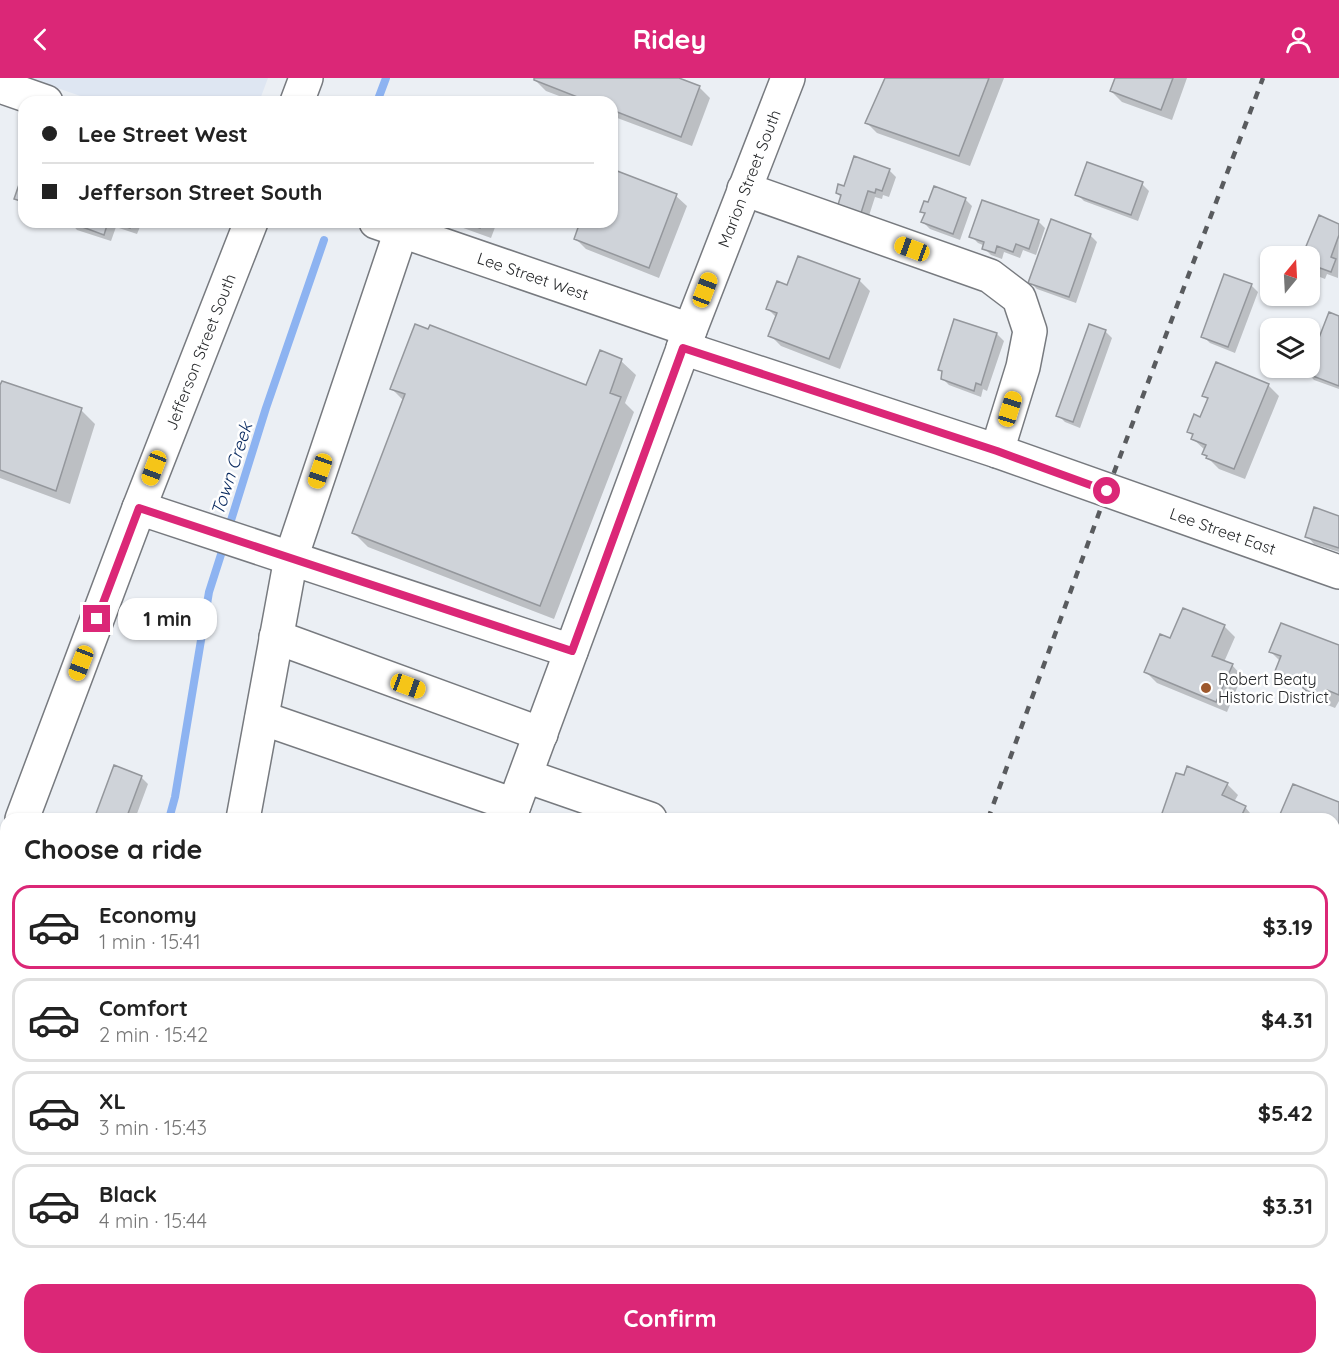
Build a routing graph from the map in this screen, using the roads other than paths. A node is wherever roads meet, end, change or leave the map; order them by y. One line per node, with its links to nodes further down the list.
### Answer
1 (306, 78): 5 (street)
2 (788, 78): 6 (street, Marion Street South)
3 (0, 86): 4 (street)
4 (29, 96)
5 (299, 96)
6 (744, 189): 10 (street, Marion Street South); 11 (street)
7 (249, 228): 13 (street, Jefferson Street South)
8 (388, 228): 14 (street)
9 (394, 228): 10 (street, Lee Street West)
10 (687, 339): 11 (street, Lee Street West); 17 (street, Marion Street South)
11 (997, 451): 12 (street, Lee Street West)
12 (1107, 491): 15 (street, Lee Street East)
13 (139, 508): 14 (street); 21 (street, Jefferson Street South)
14 (291, 558): 16 (street); 17 (street)
15 (1339, 573)
16 (276, 637): 18 (street); 19 (street)
17 (572, 651): 19 (street, Marion Street South)
18 (262, 718): 20 (street); 22 (street)
19 (541, 734): 20 (street, Marion Street South)
20 (516, 800): 23 (street)
21 (24, 813)
22 (245, 813)
23 (608, 813)

